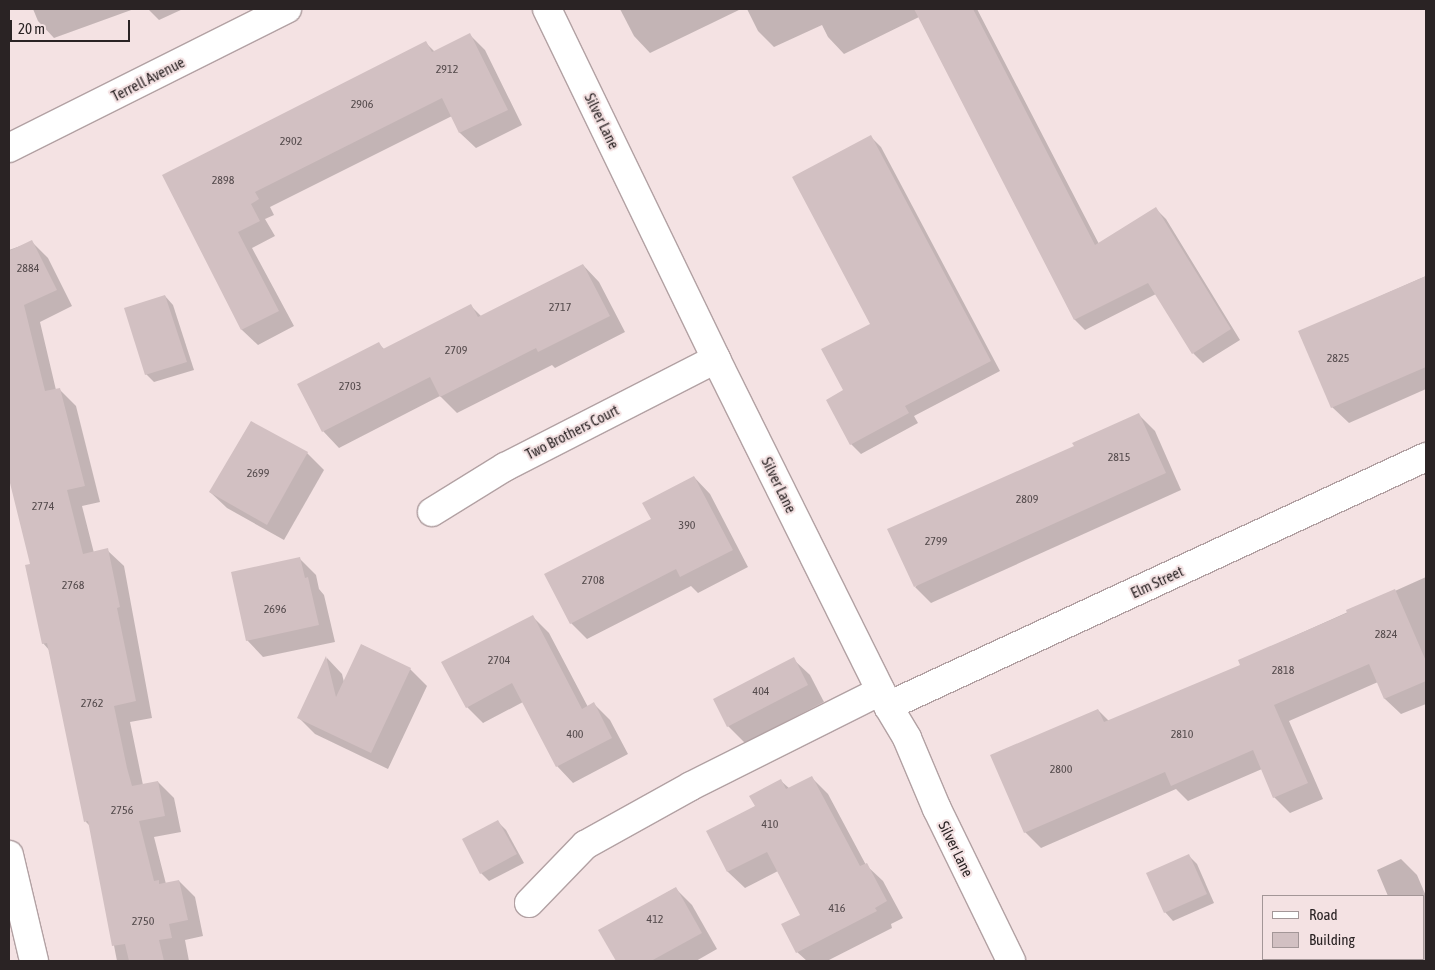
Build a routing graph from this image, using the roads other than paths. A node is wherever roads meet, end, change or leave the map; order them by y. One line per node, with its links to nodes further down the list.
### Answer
1 (287, 9): 3 (street, Terrell Avenue)
2 (547, 9): 4 (street, Silver Lane)
3 (9, 148)
4 (716, 359): 6 (street, Two Brothers Court); 7 (street, Silver Lane)
5 (1426, 458): 7 (street, Elm Street)
6 (432, 512)
7 (884, 698): 9 (street, Elm Street); 11 (street, Silver Lane)
8 (9, 855): 10 (street)
9 (529, 903)
10 (34, 961)
11 (1011, 961)

